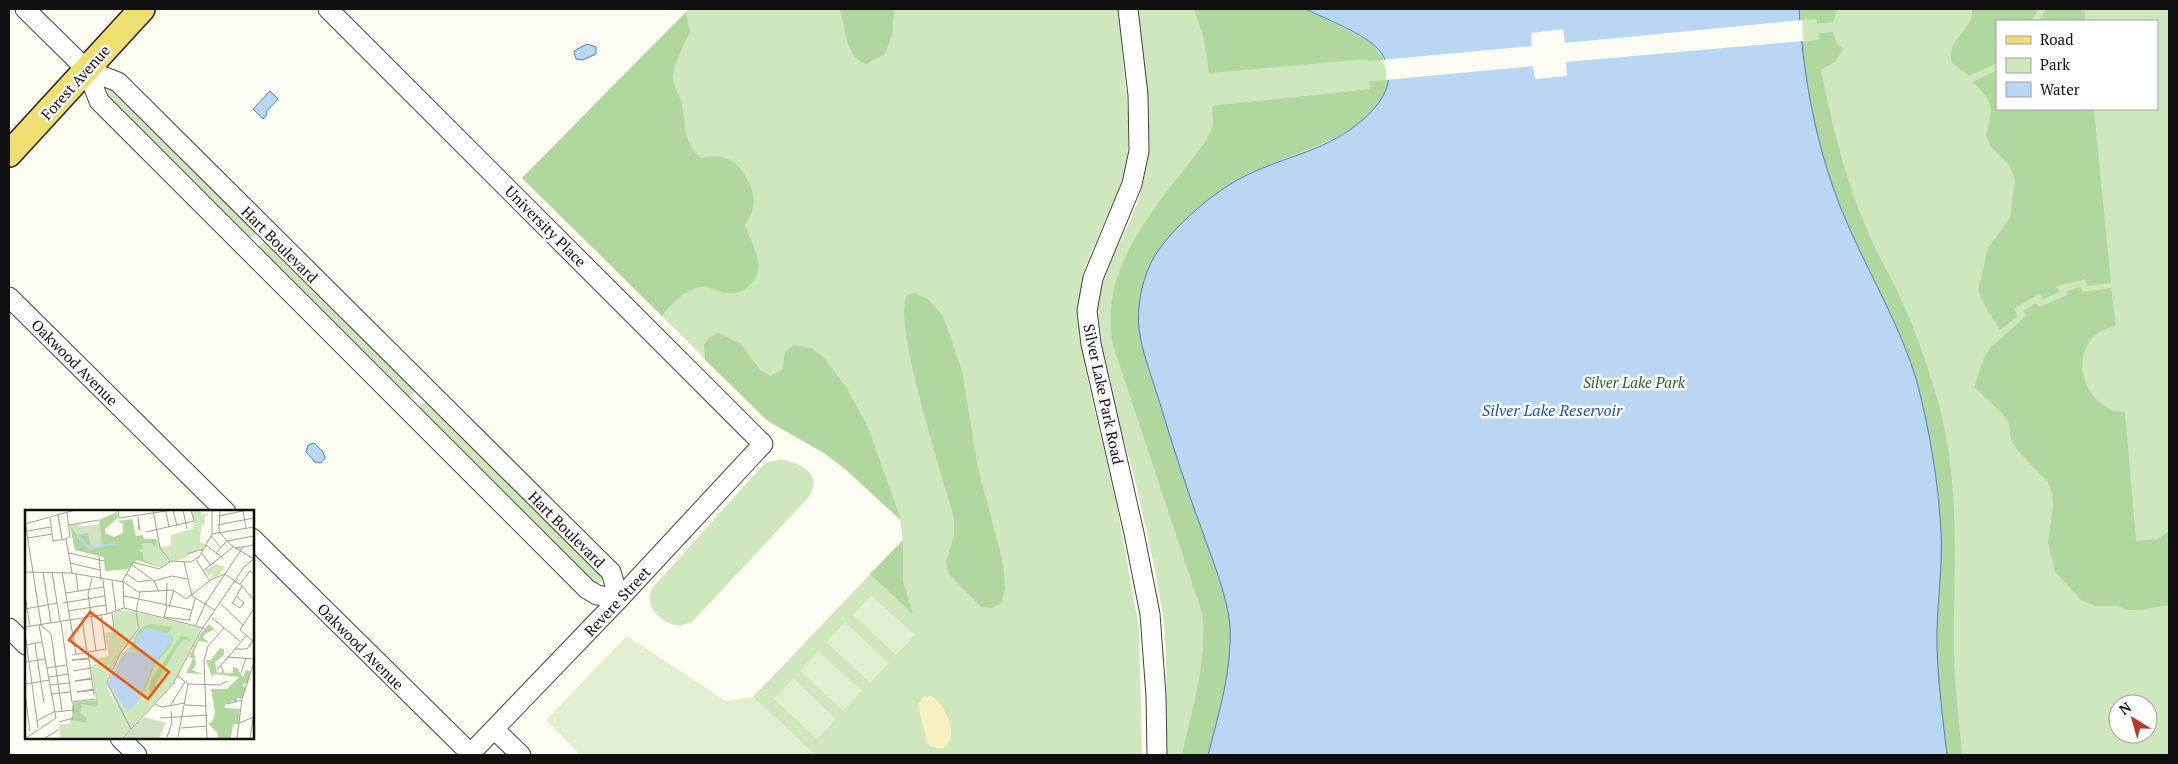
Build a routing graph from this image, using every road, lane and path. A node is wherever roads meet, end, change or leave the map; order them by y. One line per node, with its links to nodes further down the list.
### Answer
1 (25, 9): 5 (street, Hart Boulevard)
2 (142, 9): 5 (main road, Forest Avenue)
3 (328, 9): 8 (street, University Place)
4 (1128, 9): 19 (street, Silver Lake Park Road)
5 (87, 70): 6 (main road, Forest Avenue); 11 (street, Hart Boulevard); 11 (street, Hart Boulevard)
6 (9, 154)
7 (9, 296): 9 (street, Oakwood Avenue)
8 (763, 444): 11 (street, Revere Street)
9 (224, 510)
10 (254, 540): 16 (street, Oakwood Avenue)
11 (619, 599): 14 (street, Revere Street)
12 (9, 628): 13 (street)
13 (25, 644)
14 (495, 730): 16 (street, Revere Street); 18 (street)
15 (121, 739): 17 (street)
16 (470, 754)
17 (137, 755)
18 (521, 755)
19 (1157, 755)

